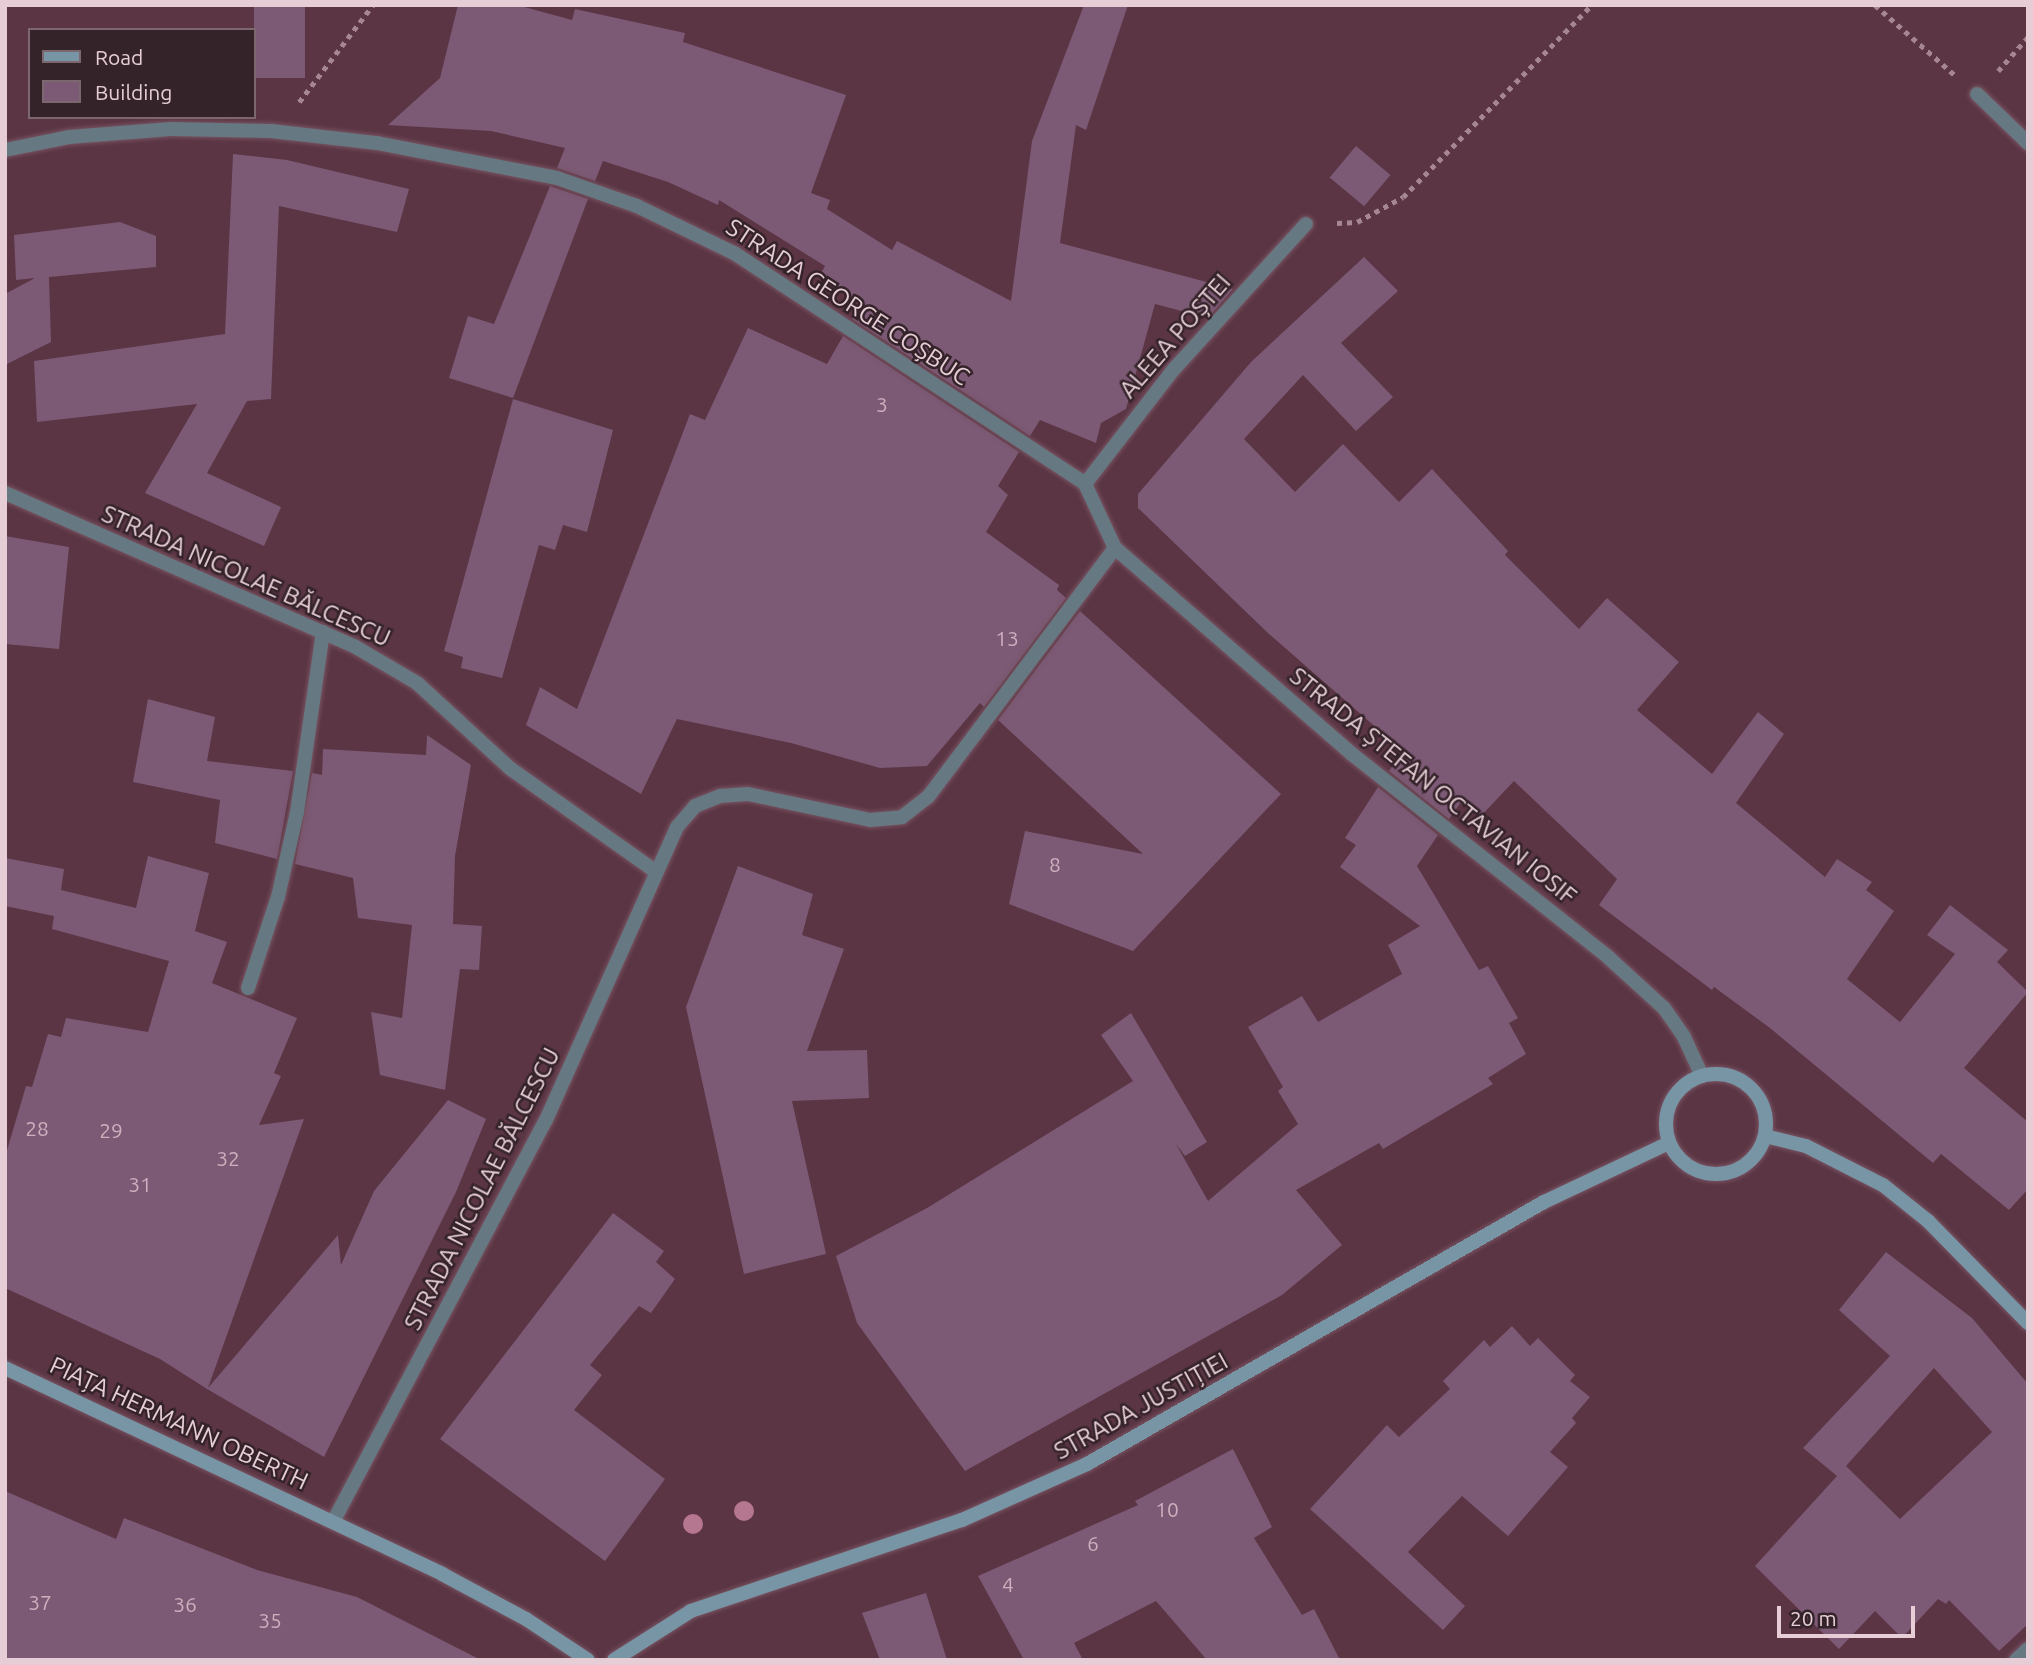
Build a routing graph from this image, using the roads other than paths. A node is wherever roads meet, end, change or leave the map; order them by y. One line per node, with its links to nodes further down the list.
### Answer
1 (1977, 94): 2 (street)
2 (2028, 144)
3 (5, 150): 5 (street, STRADA GEORGE COȘBUC)
4 (1306, 224): 5 (street, ALEEA POȘTEI)
5 (1085, 484): 7 (street)
6 (5, 493): 8 (street, STRADA NICOLAE BĂLCESCU)
7 (1115, 548): 9 (street, STRADA NICOLAE BĂLCESCU); 11 (street, STRADA ȘTEFAN OCTAVIAN IOSIF)
8 (323, 632): 9 (street, STRADA NICOLAE BĂLCESCU); 10 (street)
9 (655, 872): 16 (street, STRADA NICOLAE BĂLCESCU)
10 (248, 988)
11 (1702, 1076): 12 (main road); 13 (main road)
12 (1765, 1136): 13 (main road); 14 (main road)
13 (1669, 1143): 19 (main road, STRADA JUSTIȚIEI)
14 (2028, 1324)
15 (5, 1368): 16 (main road, PIAȚA HERMANN OBERTH)
16 (334, 1520): 18 (main road, PIAȚA HERMANN OBERTH)
17 (2028, 1649): 20 (street)
18 (588, 1660)
19 (614, 1660)
20 (2017, 1660)

